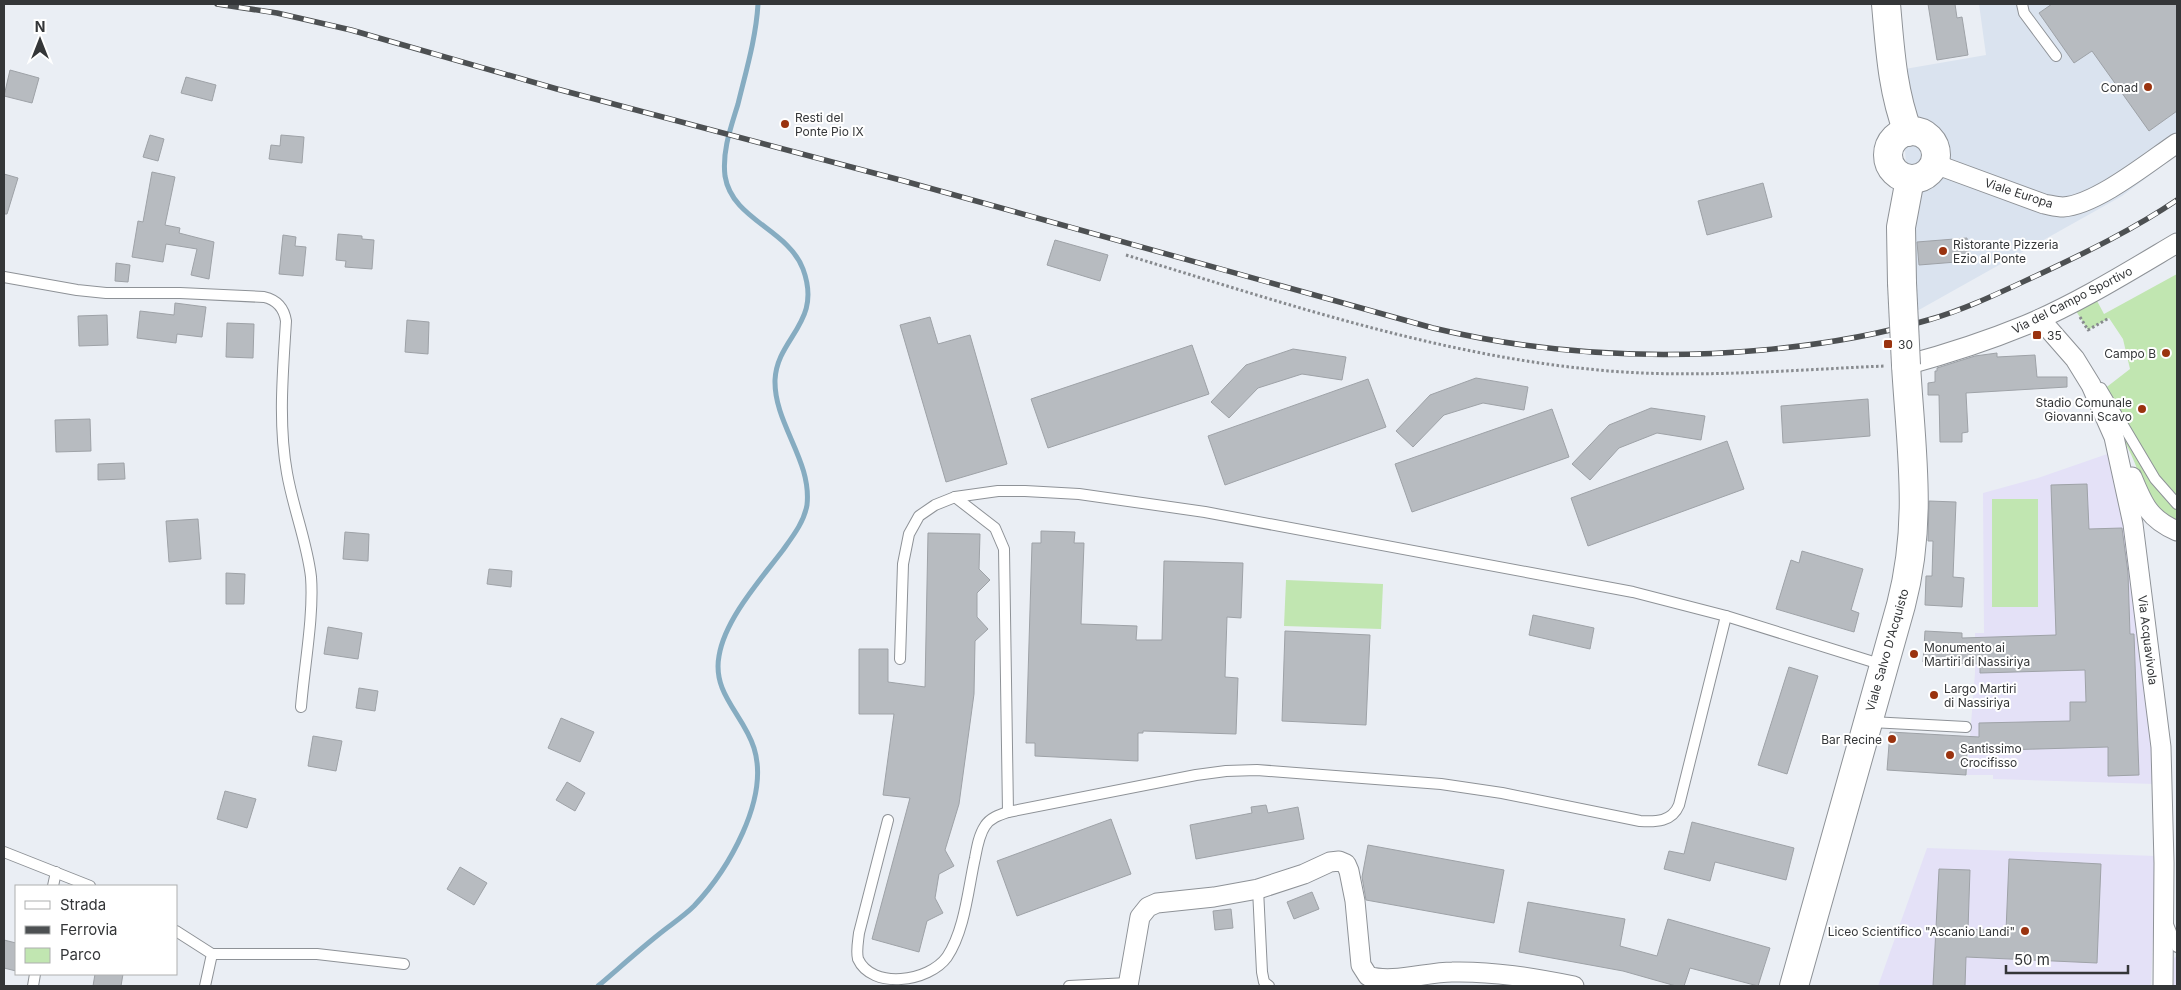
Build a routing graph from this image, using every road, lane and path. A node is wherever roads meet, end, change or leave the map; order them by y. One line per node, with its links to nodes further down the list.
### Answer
1 (1886, 4): 4 (main road)
2 (2022, 4): 3 (lane)
3 (2056, 56)
4 (1908, 132): 6 (main road); 7 (main road)
5 (2177, 143): 6 (street, Viale Europa)
6 (1935, 164): 7 (main road)
7 (1910, 179): 14 (main road, Viale Salvo D'Acquisto, bridge)
8 (2177, 243): 11 (street, Via del Campo Sportivo)
9 (1126, 255): 14 (path)
10 (4, 277): 23 (lane)
11 (2071, 303): 12 (path); 13 (street, Via del Campo Sportivo)
12 (2109, 318)
13 (2040, 319): 14 (street, Via del Campo Sportivo); 15 (street, Via Acquavivola)
14 (1906, 365): 22 (main road, Viale Salvo D'Acquisto)
15 (2082, 367): 16 (street, Via Acquavivola); 18 (lane)
16 (2114, 437): 19 (street); 33 (street, Via Acquavivola)
17 (956, 497): 20 (lane); 21 (lane); 26 (lane)
18 (2177, 504)
19 (2177, 531)
20 (1726, 616): 22 (lane); 26 (lane)
21 (900, 659)
22 (1884, 666): 24 (main road, Viale Salvo D'Acquisto)
23 (301, 707)
24 (1867, 722): 25 (lane); 44 (main road, Viale Salvo D'Acquisto)
25 (1966, 727)
26 (1008, 812): 27 (lane)
27 (888, 820)
28 (4, 852): 29 (lane)
29 (56, 872): 30 (lane); 31 (lane)
30 (53, 885)
31 (88, 885)
32 (1258, 889): 38 (street); 39 (street); 42 (lane)
33 (2164, 914): 35 (lane); 45 (street, Via Acquavivola)
34 (178, 932): 36 (lane)
35 (2177, 947)
36 (212, 954): 37 (lane); 40 (lane)
37 (404, 964)
38 (1474, 979): 43 (street)
39 (1128, 984): 41 (lane)
40 (205, 986)
41 (1069, 986)
42 (1269, 986)
43 (1574, 986)
44 (1794, 986)
45 (2163, 986)

